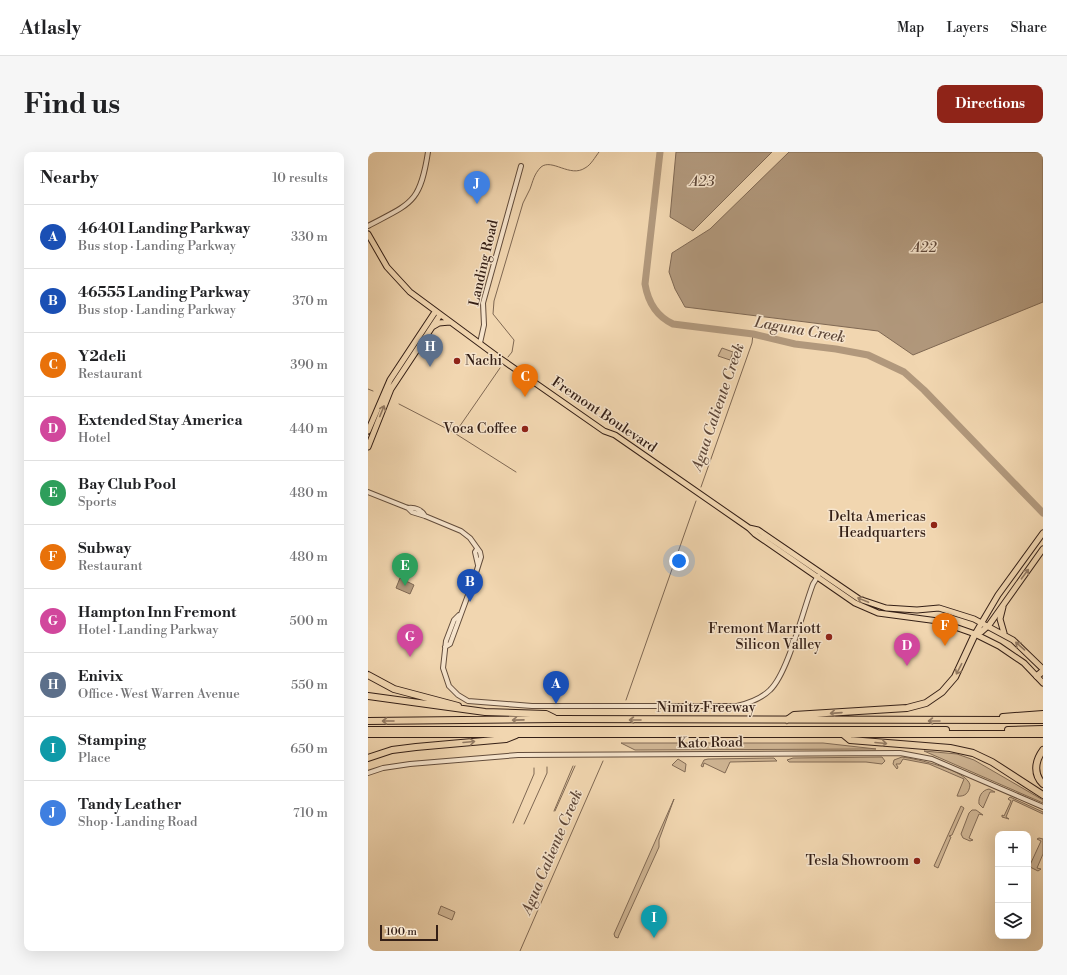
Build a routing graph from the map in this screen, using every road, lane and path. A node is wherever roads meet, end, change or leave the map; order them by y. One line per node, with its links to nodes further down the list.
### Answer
1 (428, 152): 3 (street)
2 (521, 166): 8 (street, Landing Road)
3 (368, 226)
4 (368, 234): 5 (main road, Fremont Boulevard)
5 (437, 313): 6 (main road, Fremont Boulevard); 7 (main road); 9 (main road)
6 (450, 322): 7 (main road); 8 (main road, Fremont Boulevard)
7 (430, 329): 10 (main road, one-way to 7)
8 (480, 343): 14 (main road, Fremont Boulevard)
9 (368, 431)
10 (368, 447)
11 (368, 492): 14 (street)
12 (1043, 533): 20 (main road)
13 (1043, 549): 15 (main road, one-way to 13)
14 (819, 576): 16 (main road, Fremont Boulevard, one-way to 14); 18 (main road, Fremont Boulevard)
15 (1006, 599): 21 (main road); 22 (main road)
16 (893, 608): 17 (main road, Fremont Boulevard); 18 (main road)
17 (917, 610): 19 (main road); 20 (main road, Fremont Boulevard)
18 (878, 613): 19 (main road, Fremont Boulevard)
19 (900, 617): 23 (main road, Fremont Boulevard)
20 (981, 622): 21 (main road, Fremont Boulevard); 23 (main road)
21 (989, 626): 22 (main road, Fremont Boulevard); 23 (main road)
22 (1004, 633): 24 (main road, Fremont Boulevard, one-way to 22)
23 (975, 634): 26 (main road, Fremont Boulevard); 32 (highway, one-way to 32)
24 (1043, 670): 26 (highway)
25 (368, 674): 29 (highway)
26 (1037, 676): 27 (main road, Fremont Boulevard)
27 (1043, 684)
28 (368, 696): 29 (highway)
29 (470, 709): 31 (highway)
30 (1043, 714): 35 (highway)
31 (557, 719): 32 (highway, Nimitz Freeway, one-way to 31); 34 (highway, Nimitz Freeway, one-way to 34)
32 (786, 720): 35 (highway, Nimitz Freeway, one-way to 32)
33 (1043, 720): 35 (highway, Nimitz Freeway)
34 (368, 721)
35 (955, 721)
36 (368, 730): 37 (highway)
37 (1043, 730)
38 (368, 734): 39 (highway, Nimitz Freeway)
39 (392, 734): 40 (highway, Nimitz Freeway); 43 (highway)
40 (519, 734): 42 (highway, Nimitz Freeway); 45 (highway, one-way to 40)
41 (1043, 734): 42 (highway, Nimitz Freeway)
42 (844, 735): 48 (highway, one-way to 48)
43 (368, 738)
44 (1043, 750): 47 (highway)
45 (368, 758)
46 (368, 773): 49 (street, Kato Road)
47 (1043, 784)
48 (1043, 796)
49 (1043, 807)

